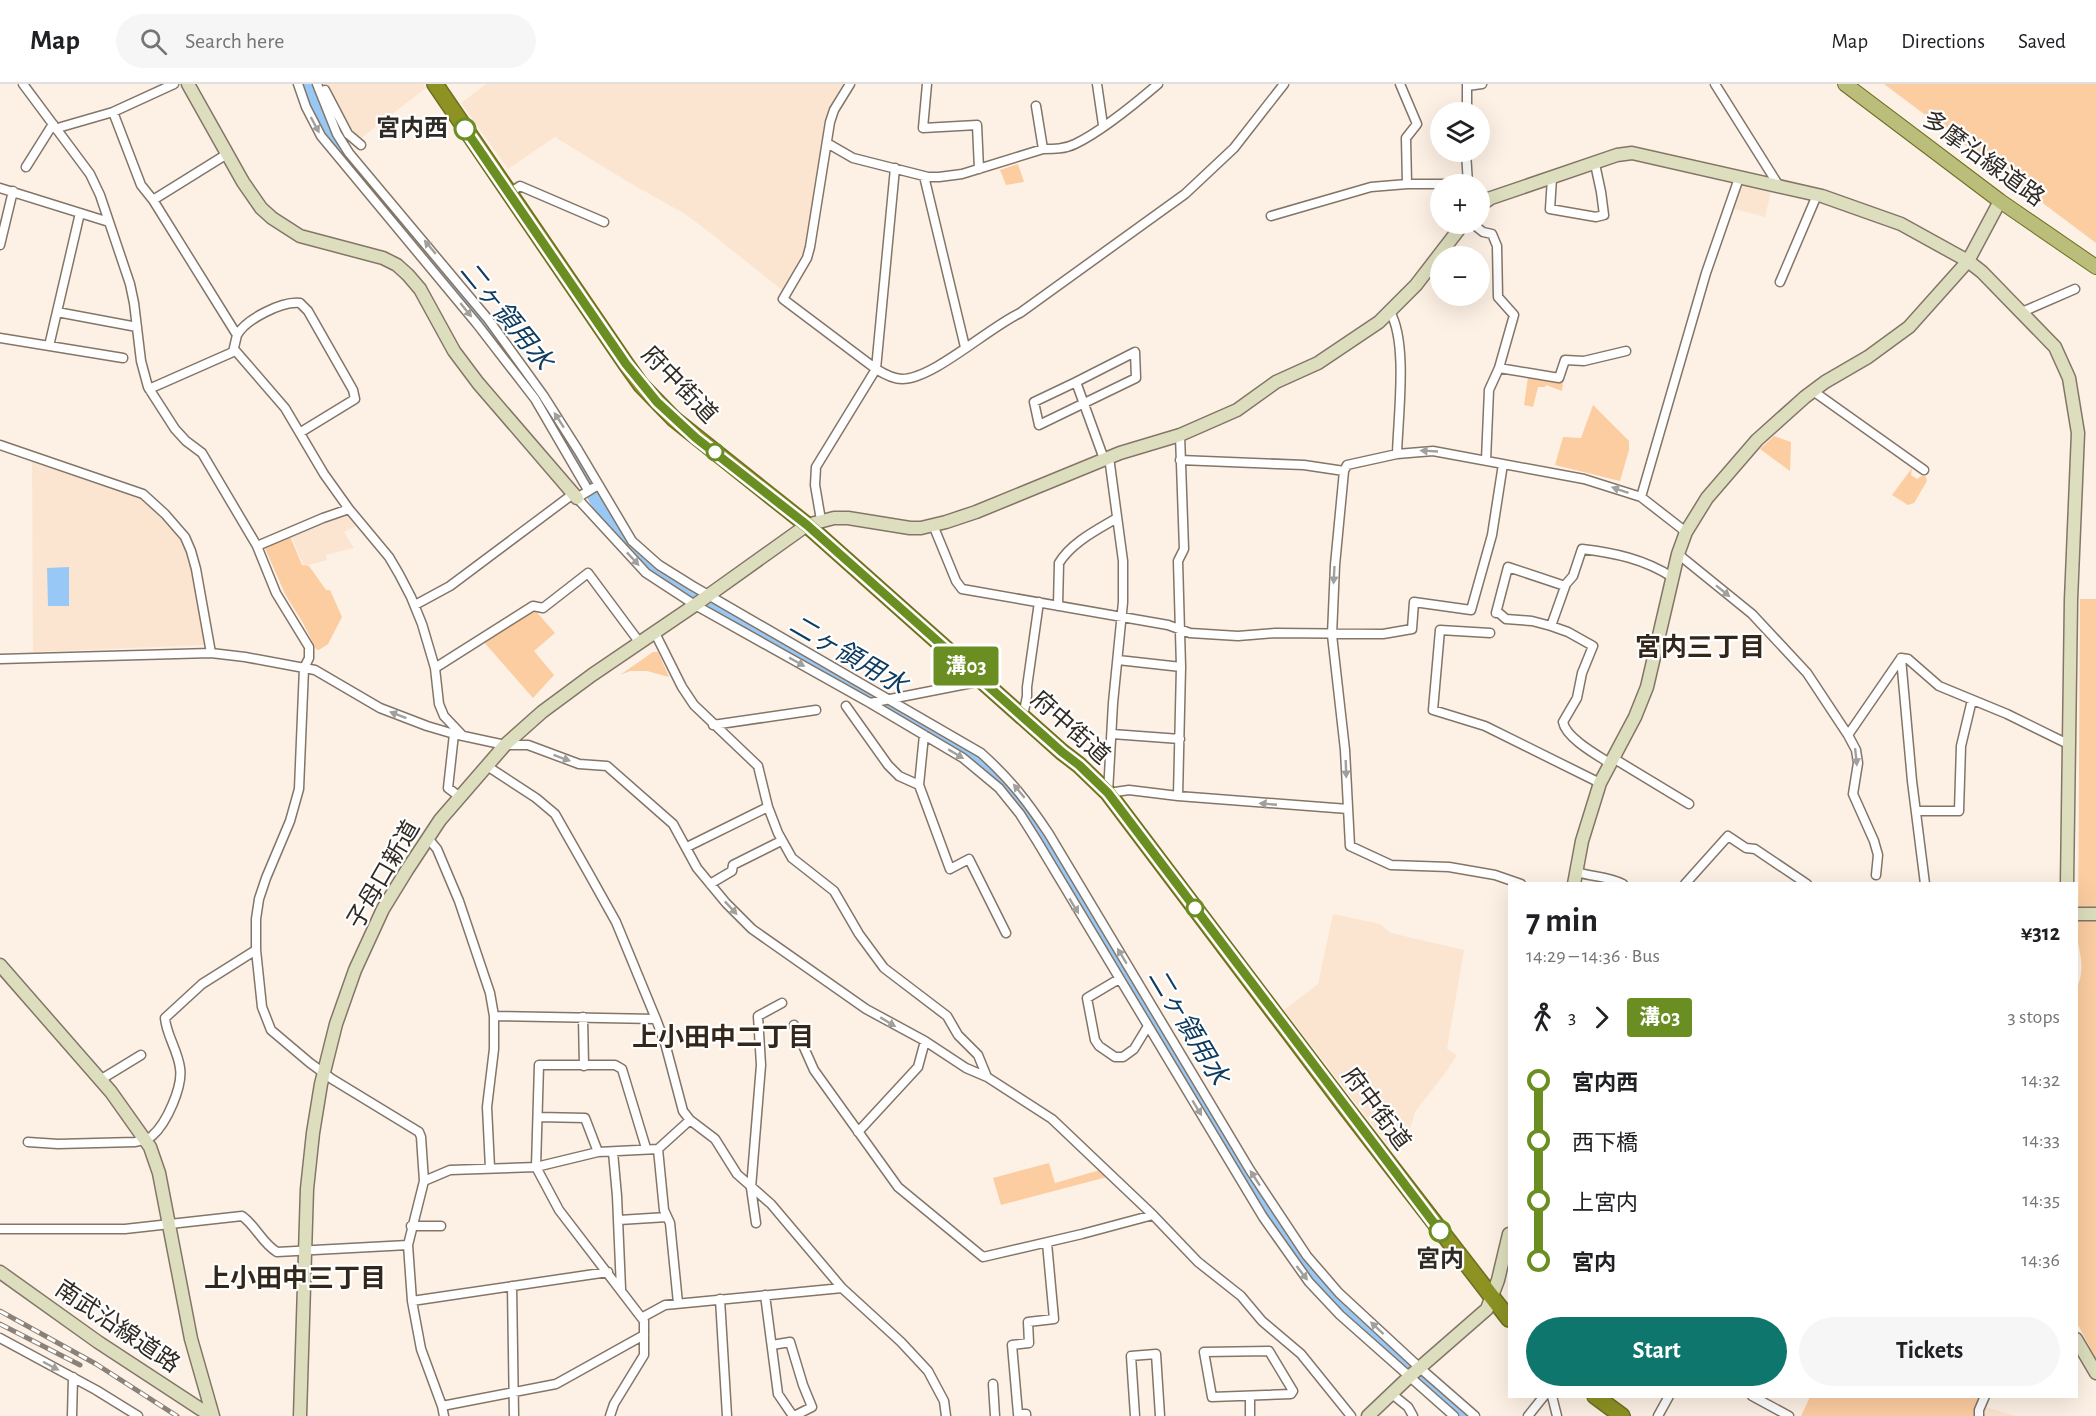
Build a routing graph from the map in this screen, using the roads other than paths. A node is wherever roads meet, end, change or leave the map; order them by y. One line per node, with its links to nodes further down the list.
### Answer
1 (23, 84): 22 (street)
2 (174, 84): 20 (street)
3 (188, 84): 26 (street)
4 (298, 84): 82 (street, one-way to 82)
5 (317, 84): 82 (street, one-way to 5)
6 (323, 84): 24 (street)
7 (435, 84): 39 (highway, 府中街道)
8 (850, 84): 23 (street)
9 (927, 84): 30 (street)
10 (1097, 84): 21 (street)
11 (1284, 84): 62 (street)
12 (1400, 84): 34 (street)
13 (1482, 84): 17 (street)
14 (1715, 84): 36 (street)
15 (1845, 84): 43 (main road, 多摩沿線道路)
16 (1155, 85): 21 (street)
17 (1467, 85): 18 (street)
18 (1467, 102)
19 (1036, 106): 25 (street)
20 (113, 112): 22 (street); 42 (street)
21 (1104, 125): 25 (street)
22 (55, 127): 28 (street); 46 (street)
23 (827, 143): 29 (street); 67 (street)
24 (361, 145)
25 (1043, 149): 30 (street)
26 (227, 154): 42 (street); 83 (street)
27 (1594, 164): 32 (street); 32 (street); 33 (street)
28 (26, 167)
29 (895, 168): 31 (street); 67 (street)
30 (979, 169): 31 (street)
31 (924, 176): 62 (street)
32 (1552, 178): 41 (street)
33 (1739, 178): 36 (street); 84 (street)
34 (1407, 184): 35 (street); 45 (street)
35 (1430, 184)
36 (1779, 187): 40 (street)
37 (0, 188): 38 (street)
38 (13, 191): 44 (street); 50 (street)
39 (509, 193): 47 (street); 87 (highway, 府中街道)
40 (1817, 195): 51 (street); 53 (street)
41 (1490, 199)
42 (153, 201): 59 (street)
43 (2000, 201): 51 (street); 52 (main road, 多摩沿線道路)
44 (80, 213): 46 (street); 55 (street)
45 (1271, 216)
46 (110, 222): 58 (street)
47 (604, 222)
48 (1455, 234): 56 (street)
49 (1490, 234): 66 (street)
50 (0, 245)
51 (1968, 261): 57 (street); 70 (street)
52 (2096, 267)
53 (1780, 282)
54 (2074, 289): 57 (street)
55 (57, 312): 58 (street); 61 (street)
56 (1390, 312): 73 (street); 75 (street)
57 (2022, 312): 125 (street)
58 (137, 327): 69 (street)
59 (237, 335): 63 (street); 72 (street)
60 (0, 338): 61 (street)
61 (50, 346): 65 (street)
62 (965, 347): 67 (street)
63 (234, 350): 69 (street); 72 (street)
64 (1626, 351): 66 (street)
65 (123, 358)
66 (1499, 368): 78 (street)
67 (876, 369): 87 (street)
68 (1076, 382): 71 (street); 71 (street); 71 (street)
69 (149, 389): 90 (street)
70 (1812, 391): 80 (street); 89 (street)
71 (1084, 404): 76 (street)
72 (301, 432): 85 (street)
73 (1180, 435): 76 (street); 77 (street)
74 (0, 445): 105 (street)
75 (1397, 454): 78 (street, one-way to 75); 81 (street)
76 (1106, 458): 86 (street); 88 (street)
77 (1179, 459): 81 (street); 100 (street)
78 (1486, 460): 79 (street)
79 (1503, 464): 84 (street, one-way to 79); 103 (street)
80 (1924, 470)
81 (1344, 471): 103 (street, one-way to 103)
82 (594, 487): 83 (street); 94 (street)
83 (575, 496): 94 (street, one-way to 94); 96 (street)
84 (1641, 497): 89 (street)
85 (349, 509): 90 (street); 96 (street)
86 (1117, 518): 97 (street); 98 (street)
87 (814, 522): 88 (street); 94 (street, 子母口新道); 112 (highway, 府中街道)
88 (933, 525): 95 (street)
89 (1686, 532): 91 (street)
90 (257, 546): 111 (street)
91 (1678, 554): 92 (street); 123 (street, one-way to 123)
92 (1672, 577): 93 (street); 127 (street)
93 (1565, 585): 99 (street); 99 (street)
94 (702, 601): 101 (street, 子母口新道); 113 (street); 115 (street, one-way to 115)
95 (1039, 602): 97 (street); 118 (street)
96 (415, 605): 110 (street)
97 (1058, 606): 98 (street)
98 (1122, 618): 100 (street); 108 (street)
99 (1551, 626): 127 (street)
100 (1180, 628): 103 (street); 109 (street)
101 (655, 633): 104 (street, 子母口新道); 119 (street)
102 (1490, 633): 130 (street)
103 (1332, 635): 137 (street, one-way to 137)
104 (640, 643): 110 (street); 126 (street, 子母口新道)
105 (211, 653): 107 (street); 111 (street)
106 (1901, 658): 114 (street); 123 (street); 138 (street)
107 (0, 659)
108 (1118, 660): 109 (street); 120 (street)
109 (1181, 667): 124 (street)
110 (435, 668): 121 (street)
111 (303, 669): 121 (street, one-way to 111); 155 (street)
112 (983, 681): 113 (street); 118 (highway, 府中街道)
113 (888, 700): 115 (street); 129 (street)
114 (1972, 700): 125 (street); 138 (street)
115 (870, 703): 122 (street)
116 (846, 706): 131 (street)
117 (816, 710): 119 (street)
118 (1023, 716): 132 (highway, 府中街道)
119 (713, 725): 136 (street)
120 (1112, 734): 124 (street); 132 (street)
121 (458, 735): 126 (street); 134 (street)
122 (924, 735): 129 (street, one-way to 129); 131 (street)
123 (1848, 735): 142 (street, one-way to 142)
124 (1180, 739): 133 (street)
125 (2070, 745): 149 (street)
126 (506, 746): 128 (street, 子母口新道); 141 (street, one-way to 141)
127 (1612, 761): 130 (street); 135 (street)
128 (487, 766): 134 (street, 子母口新道); 161 (street)
129 (993, 773): 150 (street); 150 (street, one-way to 129)
130 (1600, 783): 143 (street)
131 (919, 785): 154 (street)
132 (1108, 793): 133 (street); 204 (highway, 府中街道)
133 (1178, 796): 137 (street, one-way to 133)
134 (460, 797): 139 (street, 子母口新道)
135 (1689, 804)
136 (768, 807): 140 (street); 141 (street)
137 (1348, 809): 144 (street)
138 (1916, 812): 148 (street)
139 (428, 837): 159 (street); 167 (street, 子母口新道)
140 (781, 841): 151 (street); 169 (street)
141 (687, 847): 151 (street)
142 (1876, 874)
143 (1576, 878): 145 (street)
144 (1515, 882)
145 (1618, 882)
146 (1687, 882): 147 (street)
147 (1804, 882)
148 (1925, 882)
149 (2067, 882)
150 (1069, 883): 157 (street, one-way to 157); 168 (street, one-way to 150)
151 (710, 884): 164 (street, one-way to 164)
152 (2078, 914): 153 (street)
153 (2096, 914)
154 (1006, 933)
155 (256, 950): 167 (street); 175 (street)
156 (0, 965): 170 (street)
157 (1119, 979): 163 (street); 163 (street)
158 (782, 1003): 184 (street)
159 (494, 1016): 160 (street); 182 (street)
160 (583, 1017): 161 (street); 166 (street)
161 (656, 1019): 173 (street)
162 (794, 1025): 174 (street)
163 (1148, 1026): 171 (street)
164 (925, 1041): 169 (street); 174 (street)
165 (141, 1055): 170 (street)
166 (584, 1066): 172 (street); 177 (street)
167 (323, 1073): 183 (street); 197 (street, 子母口新道)
168 (1194, 1076): 171 (street); 185 (street, one-way to 168)
169 (987, 1077): 186 (street)
170 (100, 1080): 175 (street)
171 (1182, 1083): 185 (street, one-way to 185)
172 (539, 1117): 179 (street); 181 (street)
173 (690, 1120): 178 (street); 184 (street)
174 (858, 1132): 195 (street)
175 (146, 1140): 176 (street); 190 (street)
176 (28, 1142)
177 (646, 1148): 178 (street); 180 (street)
178 (658, 1149): 187 (street)
179 (598, 1152): 180 (street); 181 (street)
180 (613, 1152): 188 (street)
181 (536, 1167): 182 (street); 199 (street)
182 (490, 1168): 183 (street)
183 (424, 1181): 191 (street)
184 (751, 1188): 189 (street); 201 (street)
185 (1269, 1213): 214 (street, one-way to 185); 217 (street, one-way to 217)
186 (1153, 1215): 195 (street); 244 (street)
187 (667, 1217): 188 (street); 207 (street)
188 (619, 1220): 202 (street)
189 (756, 1223)
190 (169, 1224): 193 (street); 197 (street); 231 (street)
191 (411, 1226): 192 (street); 196 (street)
192 (441, 1227)
193 (0, 1230)
194 (1508, 1238): 204 (street)
195 (1047, 1243): 240 (street)
196 (408, 1245): 197 (street); 206 (street)
197 (306, 1252): 232 (street, 子母口新道)
198 (0, 1272): 231 (street, 南武沿線道路)
199 (608, 1272): 200 (street); 202 (street)
200 (512, 1286): 206 (street); 219 (street)
201 (843, 1288): 203 (street); 238 (street)
202 (621, 1289): 208 (street)
203 (765, 1295): 205 (street); 213 (street)
204 (1491, 1298): 209 (highway, 府中街道); 214 (street)
205 (720, 1299): 207 (street); 236 (street)
206 (412, 1301): 228 (street)
207 (678, 1303): 208 (street)
208 (642, 1317): 210 (street)
209 (1508, 1318)
210 (644, 1335): 219 (street); 235 (street)
211 (0, 1338): 216 (street, one-way to 216)
212 (2078, 1342): 215 (street)
213 (772, 1344): 237 (street); 237 (street)
214 (1420, 1368): 217 (street); 248 (street)
215 (2096, 1373)
216 (73, 1377): 229 (street); 230 (street)
217 (1409, 1377): 220 (street); 247 (street)
218 (993, 1384): 239 (street)
219 (514, 1391): 228 (street); 234 (street)
220 (1392, 1394): 245 (street); 246 (street)
221 (1250, 1396): 221 (street); 243 (street)
222 (1542, 1398): 249 (street)
223 (1552, 1398): 250 (street)
224 (1597, 1398): 251 (highway)
225 (1668, 1398): 252 (street)
226 (1756, 1398): 253 (street)
227 (1984, 1398): 254 (street)
228 (442, 1406): 233 (street)
229 (72, 1416)
230 (138, 1416)
231 (212, 1416)
232 (300, 1416)
233 (444, 1416)
234 (514, 1416)
235 (610, 1416)
236 (727, 1416)
237 (794, 1416)
238 (946, 1416)
239 (995, 1416)
240 (1026, 1416)
241 (1135, 1416): 242 (street)
242 (1160, 1416)
243 (1250, 1416)
244 (1351, 1416)
245 (1368, 1416)
246 (1413, 1416)
247 (1454, 1416)
248 (1475, 1416)
249 (1528, 1416)
250 (1557, 1416)
251 (1622, 1416)
252 (1658, 1416)
253 (1789, 1416)
254 (1979, 1416)

